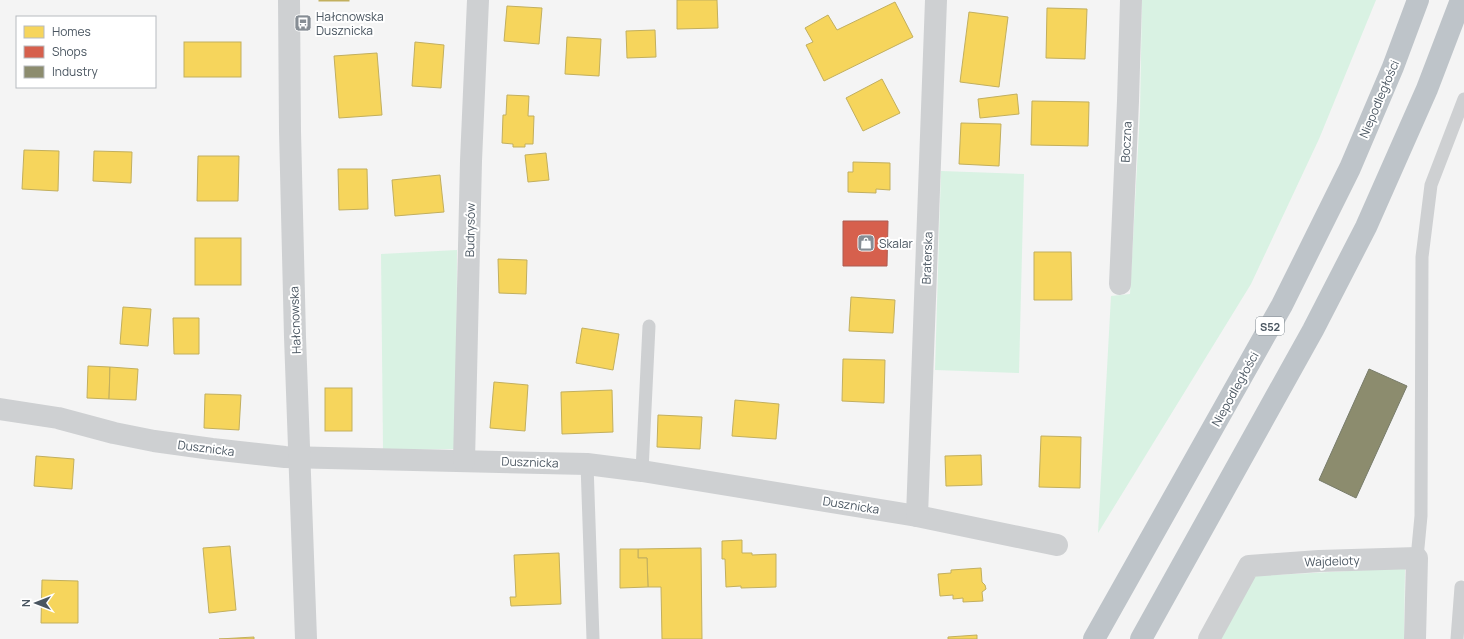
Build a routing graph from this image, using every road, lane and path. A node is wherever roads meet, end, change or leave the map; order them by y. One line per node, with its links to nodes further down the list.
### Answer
1 (289, 0): 11 (street, Hałcnowska)
2 (478, 0): 12 (street, Budrysów)
3 (936, 0): 15 (street, Braterska)
4 (1130, 0): 8 (street, Boczna)
5 (1418, 0): 21 (highway, Niepodległości / S52)
6 (1461, 0): 22 (highway)
7 (1464, 98): 17 (lane)
8 (1120, 284)
9 (649, 326): 14 (lane)
10 (0, 409): 11 (street, Dusznicka)
11 (299, 458): 12 (street, Dusznicka); 19 (street, Hałcnowska)
12 (464, 461): 13 (street, Dusznicka)
13 (587, 464): 14 (street, Dusznicka); 20 (lane)
14 (642, 471): 15 (street, Dusznicka)
15 (917, 516): 16 (street, Dusznicka)
16 (1057, 545)
17 (1417, 558): 23 (street, Wajdeloty); 24 (street)
18 (1461, 587): 25 (lane)
19 (306, 639)
20 (593, 639)
21 (1094, 639)
22 (1141, 639)
23 (1209, 639)
24 (1415, 639)
25 (1457, 639)

